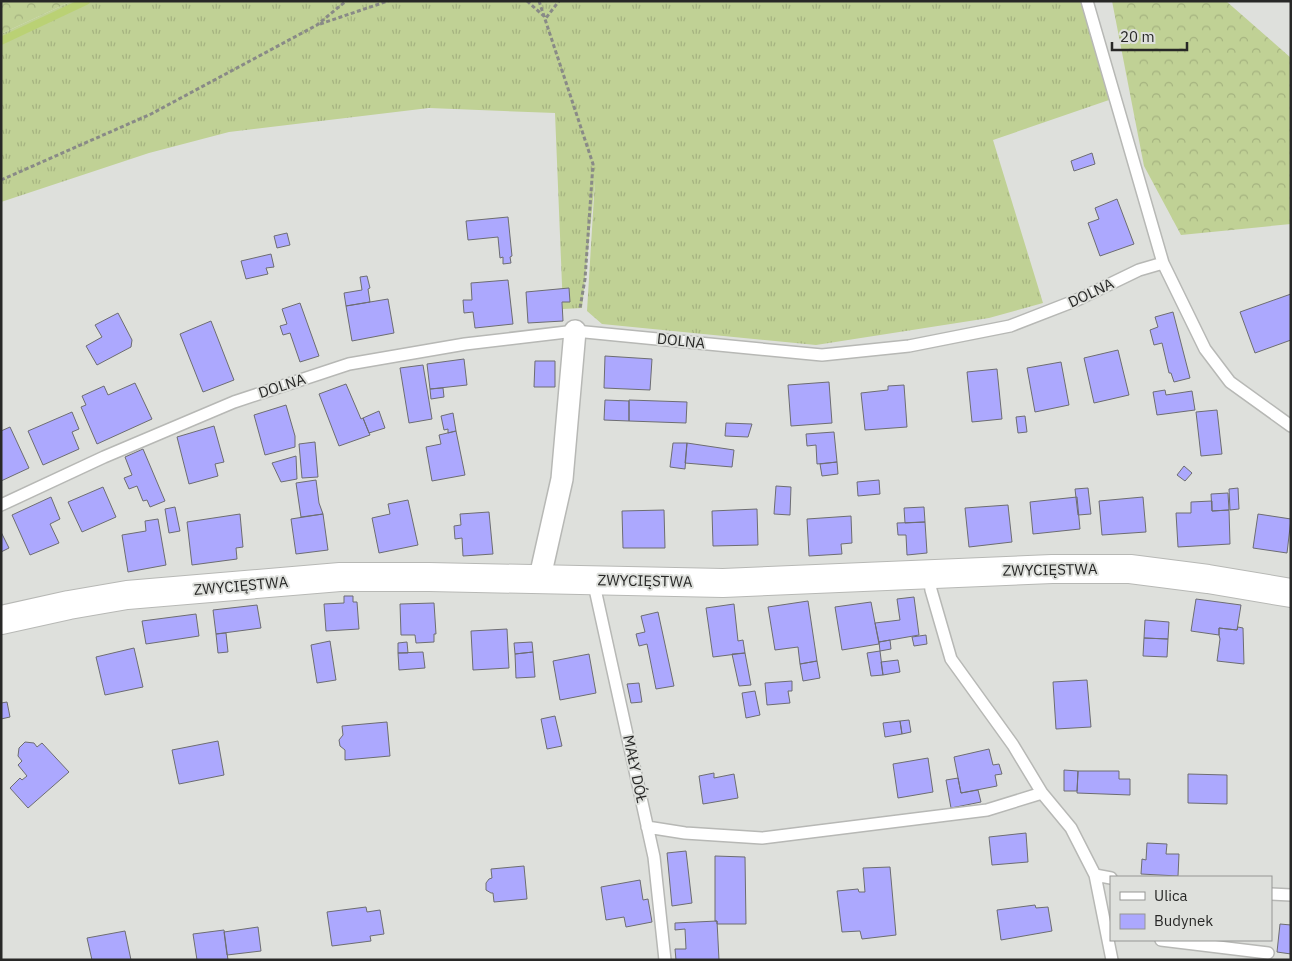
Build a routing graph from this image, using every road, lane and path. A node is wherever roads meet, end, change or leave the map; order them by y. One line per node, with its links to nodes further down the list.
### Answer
1 (346, 1): 8 (path)
2 (388, 1): 8 (path)
3 (527, 1): 7 (path)
4 (540, 1): 7 (path)
5 (559, 1): 7 (path)
6 (1088, 1): 10 (lane)
7 (546, 18): 11 (path)
8 (317, 25): 9 (path)
9 (1, 180)
10 (1163, 263): 11 (lane, DOLNA); 12 (lane)
11 (575, 331): 13 (lane, DOLNA); 15 (street)
12 (1291, 426)
13 (1, 505)
14 (930, 574): 16 (street, ZWYCIĘSTWA); 17 (street, ZWYCIĘSTWA); 19 (lane)
15 (541, 580): 16 (street, ZWYCIĘSTWA); 18 (street, ZWYCIĘSTWA)
16 (593, 580): 20 (lane, MAŁY DÓŁ)
17 (1291, 593)
18 (1, 620)
19 (1042, 794): 20 (lane); 21 (lane)
20 (648, 827): 28 (lane, MAŁY DÓŁ)
21 (1095, 875): 22 (lane); 25 (lane)
22 (1110, 878)
23 (1272, 894): 24 (lane)
24 (1291, 895)
25 (1109, 933): 29 (lane)
26 (1169, 941): 27 (lane)
27 (1268, 953)
28 (665, 960)
29 (1112, 960)

